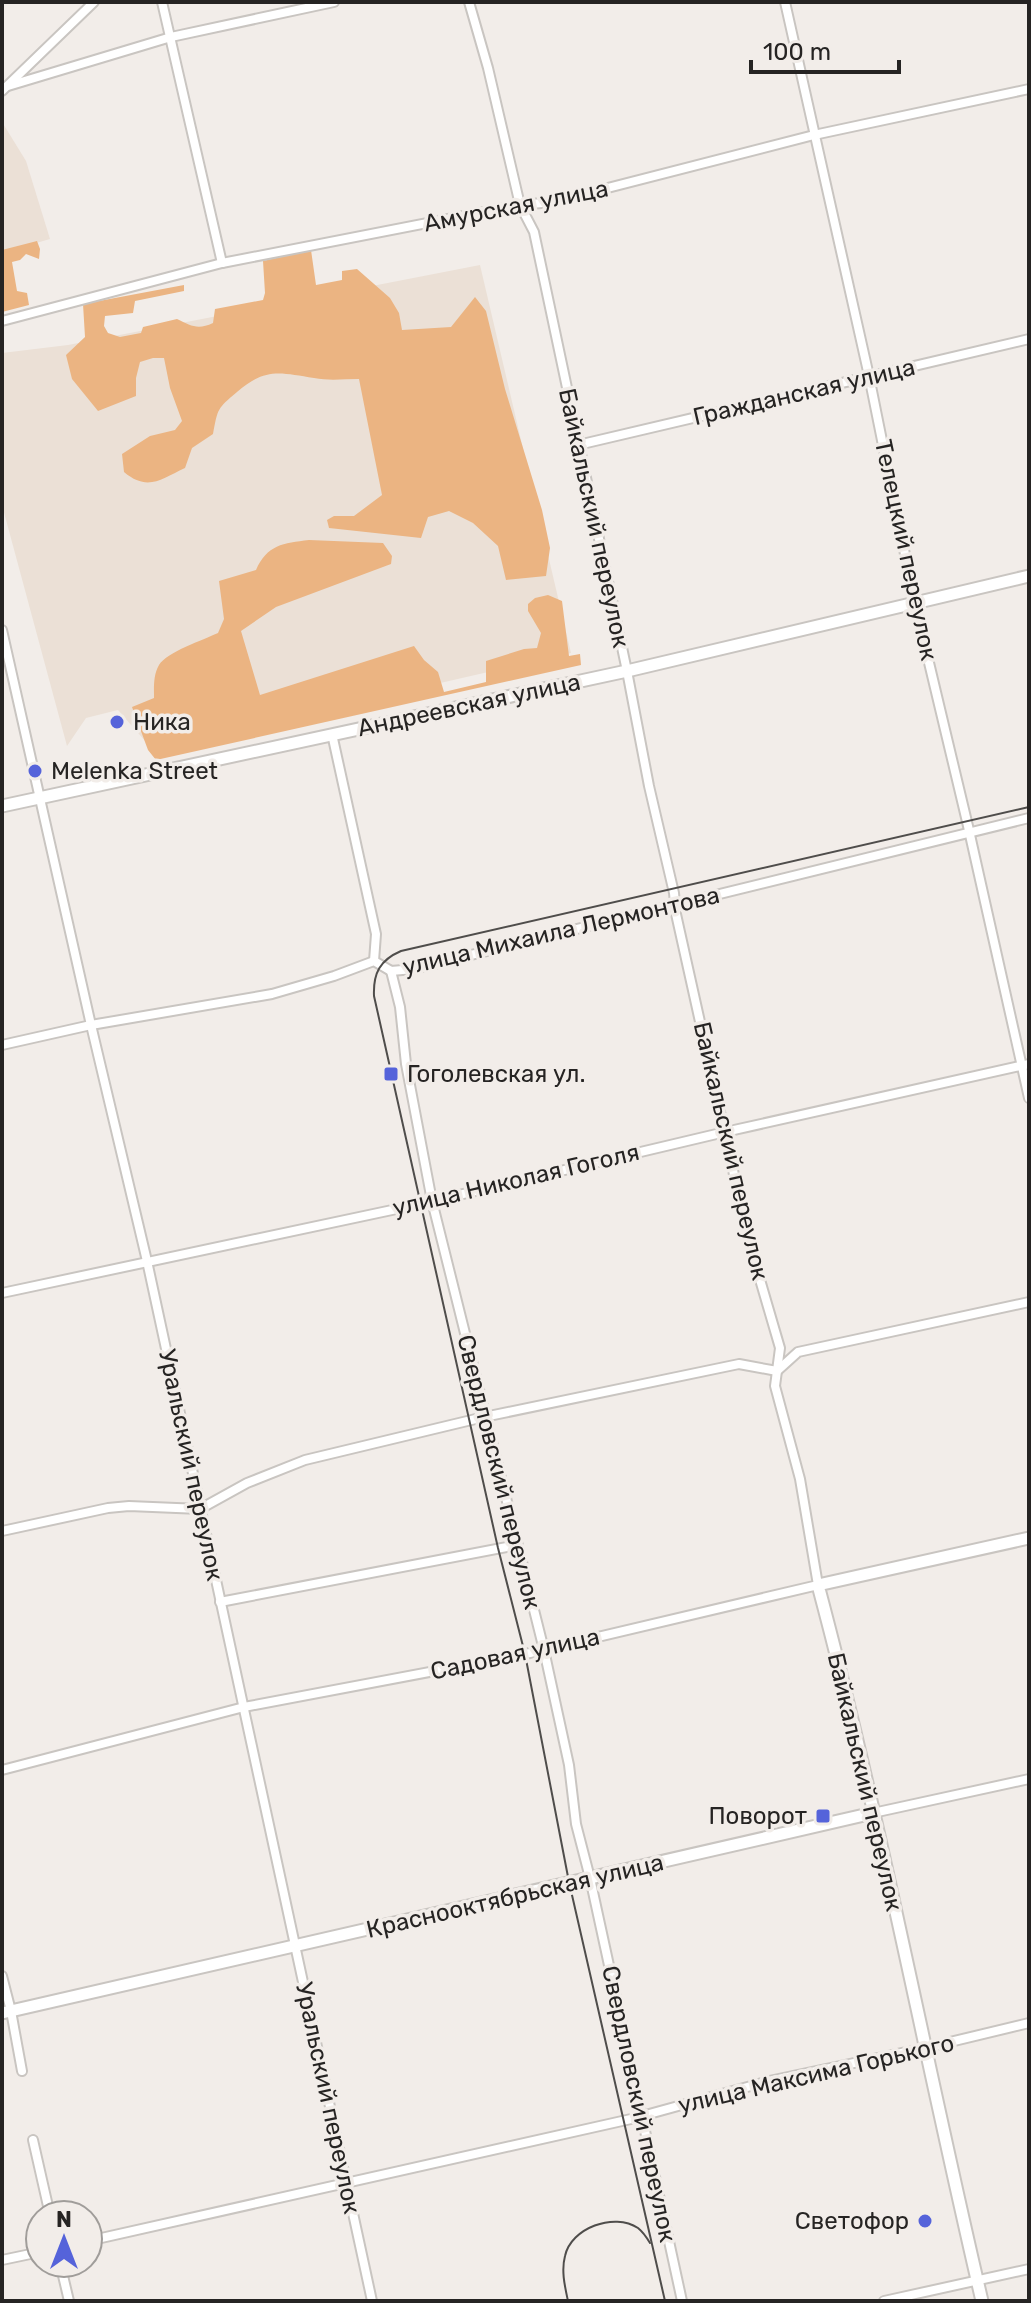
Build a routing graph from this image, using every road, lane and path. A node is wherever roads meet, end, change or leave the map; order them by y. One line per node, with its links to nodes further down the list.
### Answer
1 (94, 2): 7 (street)
2 (162, 2): 6 (street)
3 (334, 2): 6 (street)
4 (469, 2): 10 (street, Байкальский переулок)
5 (785, 2): 9 (street, Телецкий переулок)
6 (171, 37): 7 (street); 11 (street)
7 (5, 89)
8 (1029, 89): 9 (street, Амурская улица)
9 (814, 135): 10 (street, Амурская улица); 14 (street, Телецкий переулок)
10 (520, 205): 11 (street, Амурская улица); 15 (street, Байкальский переулок)
11 (222, 263): 12 (street, Амурская улица)
12 (2, 321)
13 (1029, 339): 14 (street, Гражданская улица)
14 (869, 376): 15 (street, Гражданская улица); 17 (street, Телецкий переулок)
15 (578, 445): 19 (street, Байкальский переулок)
16 (1029, 576): 17 (main road, Андреевская улица)
17 (915, 604): 19 (main road, Андреевская улица); 24 (street, Телецкий переулок)
18 (2, 630): 21 (street, Уральский переулок)
19 (627, 671): 20 (main road, Андреевская улица); 25 (street, Байкальский переулок)
20 (332, 734): 21 (main road, Андреевская улица); 26 (street)
21 (40, 797): 22 (main road, Андреевская улица); 28 (street, Уральский переулок)
22 (2, 806)
23 (1029, 818): 24 (street, улица Михаила Лермонтова)
24 (970, 831): 25 (street, улица Михаила Лермонтова); 30 (street, Телецкий переулок)
25 (676, 904): 27 (street, улица Михаила Лермонтова); 32 (street, Байкальский переулок)
26 (374, 961): 27 (street, улица Михаила Лермонтова); 28 (street, улица Михаила Лермонтова)
27 (391, 971): 33 (street, Свердловский переулок)
28 (91, 1025): 29 (street, улица Михаила Лермонтова); 34 (street, Уральский переулок)
29 (2, 1045)
30 (1026, 1065): 31 (street, Телецкий переулок); 32 (street, улица Николая Гоголя)
31 (1029, 1098)
32 (725, 1132): 33 (street, улица Николая Гоголя); 37 (street, Байкальский переулок)
33 (432, 1201): 34 (street, улица Николая Гоголя); 38 (street, Свердловский переулок)
34 (147, 1261): 35 (street, улица Николая Гоголя); 39 (street, Уральский переулок)
35 (2, 1293)
36 (1029, 1302): 37 (street)
37 (777, 1371): 38 (street); 43 (street, Байкальский переулок)
38 (484, 1417): 39 (street); 42 (street, Свердловский переулок)
39 (200, 1509): 40 (street); 44 (street, Уральский переулок)
40 (2, 1531)
41 (1029, 1538): 43 (main road, Садовая улица)
42 (517, 1545): 44 (street); 45 (street, Свердловский переулок)
43 (818, 1585): 45 (street, Садовая улица); 49 (main road, Байкальский переулок)
44 (220, 1602): 46 (street, Уральский переулок)
45 (544, 1650): 46 (street, Садовая улица); 50 (street, Свердловский переулок)
46 (244, 1707): 47 (street, Садовая улица); 51 (street, Уральский переулок)
47 (2, 1770)
48 (1029, 1779): 49 (street, Краснооктябрьская улица)
49 (873, 1813): 50 (main road, Краснооктябрьская улица); 55 (main road, Байкальский переулок)
50 (590, 1878): 51 (main road, Краснооктябрьская улица); 57 (street, Свердловский переулок)
51 (295, 1947): 53 (main road, Краснооктябрьская улица); 59 (street, Уральский переулок)
52 (2, 1976): 53 (street)
53 (7, 2012): 56 (street)
54 (1029, 2023): 55 (street, улица Максима Горького)
55 (925, 2048): 57 (street, улица Максима Горького); 66 (main road, Байкальский переулок)
56 (22, 2071)
57 (641, 2117): 59 (street, улица Максима Горького); 69 (street, Свердловский переулок)
58 (33, 2140): 60 (street)
59 (346, 2183): 61 (street, улица Максима Горького); 68 (street, Уральский переулок)
60 (46, 2199)
61 (104, 2237)
62 (24, 2255): 63 (street)
63 (2, 2260)
64 (1029, 2269): 66 (street)
65 (64, 2279): 67 (street)
66 (977, 2282): 70 (street); 71 (main road, Байкальский переулок)
67 (69, 2301)
68 (372, 2301)
69 (682, 2301)
70 (884, 2301)
71 (982, 2301)

